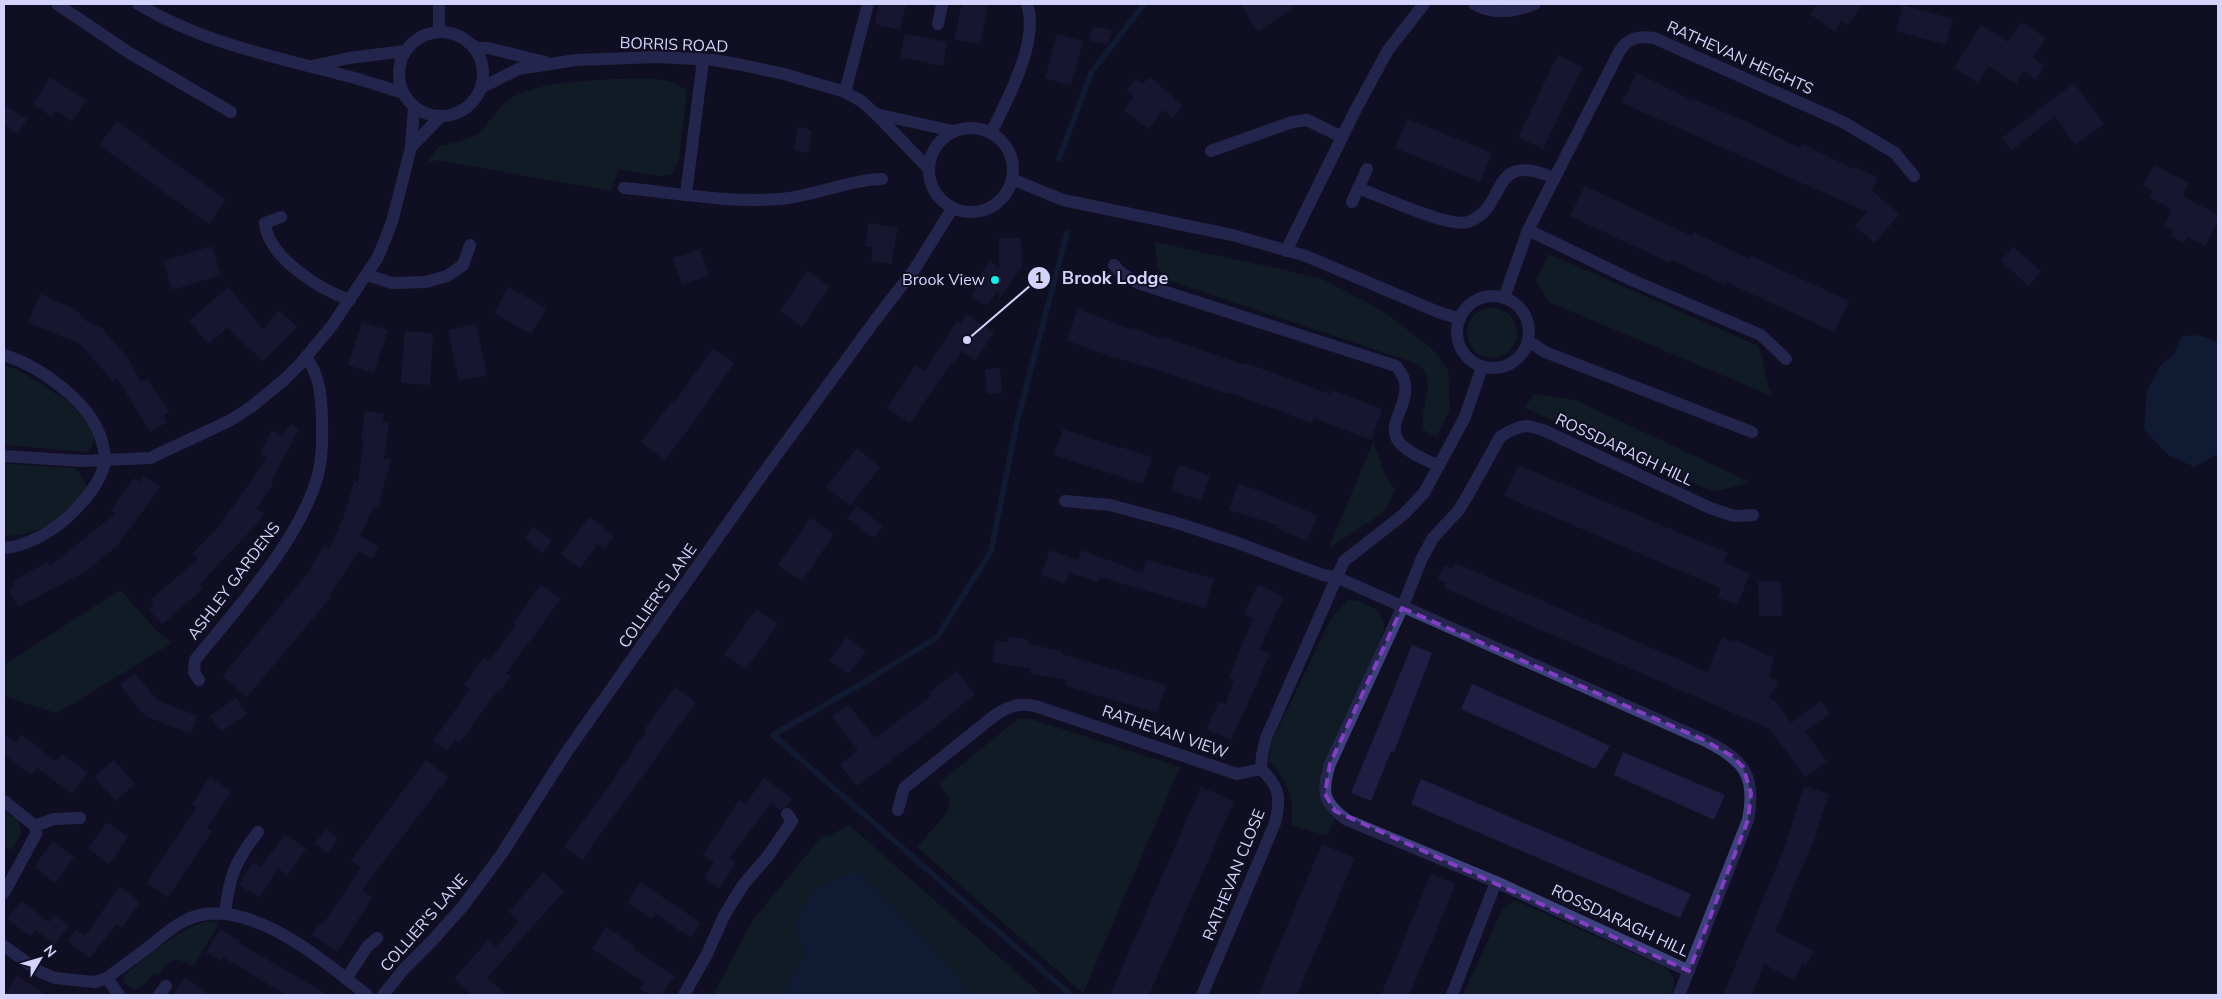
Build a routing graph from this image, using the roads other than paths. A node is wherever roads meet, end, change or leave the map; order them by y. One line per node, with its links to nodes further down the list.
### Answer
1 (57, 4): 21 (street)
2 (138, 4): 16 (street)
3 (440, 4): 11 (street)
4 (868, 4): 18 (street)
5 (942, 4): 10 (street)
6 (1027, 4): 25 (street)
7 (1424, 4): 26 (street)
8 (1474, 4): 9 (street)
9 (1535, 4)
10 (938, 24)
11 (439, 32): 12 (street); 13 (street)
12 (470, 44): 15 (street, BORRIS ROAD); 17 (street)
13 (405, 51): 16 (street); 19 (street)
14 (703, 60): 15 (street, BORRIS ROAD); 18 (street, BORRIS ROAD); 37 (street)
15 (550, 63): 17 (street, BORRIS ROAD)
16 (311, 67): 19 (street)
17 (481, 88): 23 (street)
18 (845, 92): 22 (street, BORRIS ROAD)
19 (403, 93): 20 (street)
20 (414, 107): 23 (street); 27 (street)
21 (231, 112)
22 (876, 114): 24 (street, BORRIS ROAD); 29 (street, BORRIS ROAD)
23 (441, 116): 27 (street)
24 (954, 132): 25 (street); 29 (street)
25 (991, 133): 34 (street)
26 (1342, 137): 28 (street); 43 (street)
27 (412, 147): 45 (street)
28 (1211, 152)
29 (928, 168): 39 (street)
30 (1366, 169): 36 (street)
31 (1914, 176): 32 (street, RATHEVAN HEIGHTS)
32 (1554, 178): 36 (street); 41 (street, RATHEVAN HEIGHTS)
33 (882, 179): 37 (street)
34 (1012, 179): 39 (street); 43 (street)
35 (624, 188): 37 (street)
36 (1358, 188): 38 (street)
37 (686, 194)
38 (1352, 202)
39 (952, 209): 81 (street, COLLIER'S LANE)
40 (281, 217): 47 (street)
41 (1528, 230): 46 (street, RATHEVAN HEIGHTS); 52 (street)
42 (470, 245): 45 (street)
43 (1286, 251): 48 (street)
44 (1114, 265): 57 (street)
45 (367, 275): 47 (street)
46 (1504, 298): 48 (street); 49 (street)
47 (350, 300): 51 (street)
48 (1460, 319): 53 (street)
49 (1528, 341): 53 (street); 54 (street)
50 (4, 355): 56 (street)
51 (306, 357): 56 (street); 63 (street, ASHLEY GARDENS)
52 (1786, 359)
53 (1482, 367): 57 (street)
54 (1752, 432)
55 (4, 456): 56 (street)
56 (106, 460): 60 (street)
57 (1439, 466): 61 (street)
58 (1065, 501): 61 (street)
59 (1753, 515): 62 (street, ROSSDARAGH HILL)
60 (4, 548)
61 (1336, 577): 62 (street, ROSSDARAGH HILL); 64 (street)
62 (1402, 608): 71 (street, ROSSDARAGH HILL); 76 (street, ROSSDARAGH HILL)
63 (199, 680)
64 (1261, 769): 66 (street, RATHEVAN VIEW); 83 (street, RATHEVAN CLOSE)
65 (4, 801): 69 (street)
66 (898, 810)
67 (786, 814): 82 (street)
68 (80, 818): 69 (street)
69 (35, 826): 72 (street)
70 (258, 832): 73 (street)
71 (1496, 882): 76 (street, ROSSDARAGH HILL); 84 (street)
72 (4, 893)
73 (225, 914): 77 (street); 78 (street)
74 (377, 938): 78 (street)
75 (5, 950): 77 (street)
76 (1690, 971): 85 (street)
77 (107, 978): 79 (street)
78 (346, 979): 80 (street)
79 (119, 995)
80 (367, 995)
81 (383, 995)
82 (684, 995)
83 (1202, 995)
84 (1452, 995)
85 (1679, 995)

